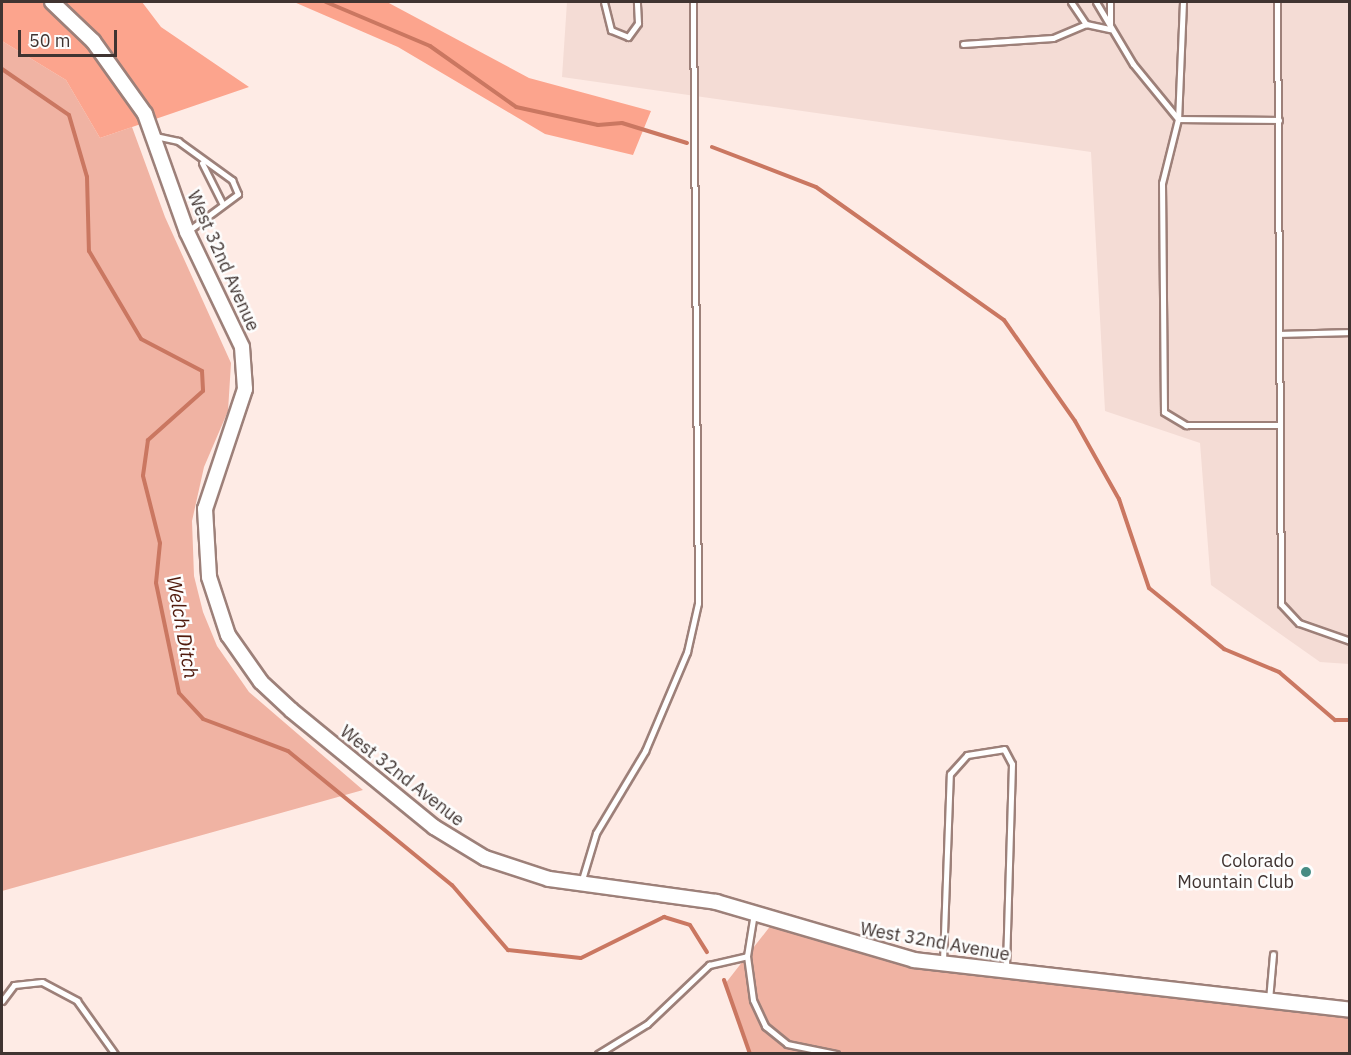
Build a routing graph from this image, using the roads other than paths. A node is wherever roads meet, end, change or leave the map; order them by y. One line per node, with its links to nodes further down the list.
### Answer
1 (52, 2): 15 (street, West 32nd Avenue)
2 (604, 2): 3 (lane)
3 (638, 2)
4 (693, 2): 23 (lane)
5 (1071, 2): 10 (lane)
6 (1096, 2): 11 (lane)
7 (1110, 2): 11 (lane)
8 (1183, 2): 13 (lane)
9 (1277, 2): 14 (lane)
10 (1086, 24): 11 (lane); 12 (lane)
11 (1110, 29): 13 (lane)
12 (963, 44)
13 (1178, 119): 14 (lane); 21 (lane)
14 (1279, 120): 20 (lane)
15 (154, 136): 16 (lane); 18 (street, West 32nd Avenue)
16 (202, 161): 17 (lane); 17 (lane)
17 (222, 202): 18 (lane)
18 (187, 232): 23 (street, West 32nd Avenue)
19 (1350, 332): 20 (lane)
20 (1280, 334): 21 (lane)
21 (1280, 425): 22 (lane)
22 (1350, 641)
23 (581, 884): 24 (street, West 32nd Avenue)
24 (755, 911): 26 (lane); 27 (street, West 32nd Avenue)
25 (1273, 954): 30 (lane)
26 (747, 956): 33 (lane); 34 (lane)
27 (943, 964): 28 (street, West 32nd Avenue); 28 (lane)
28 (1006, 973): 30 (street, West 32nd Avenue)
29 (2, 1001): 32 (lane)
30 (1269, 1001): 31 (street, West 32nd Avenue)
31 (1350, 1011)
32 (115, 1053)
33 (598, 1053)
34 (836, 1053)

